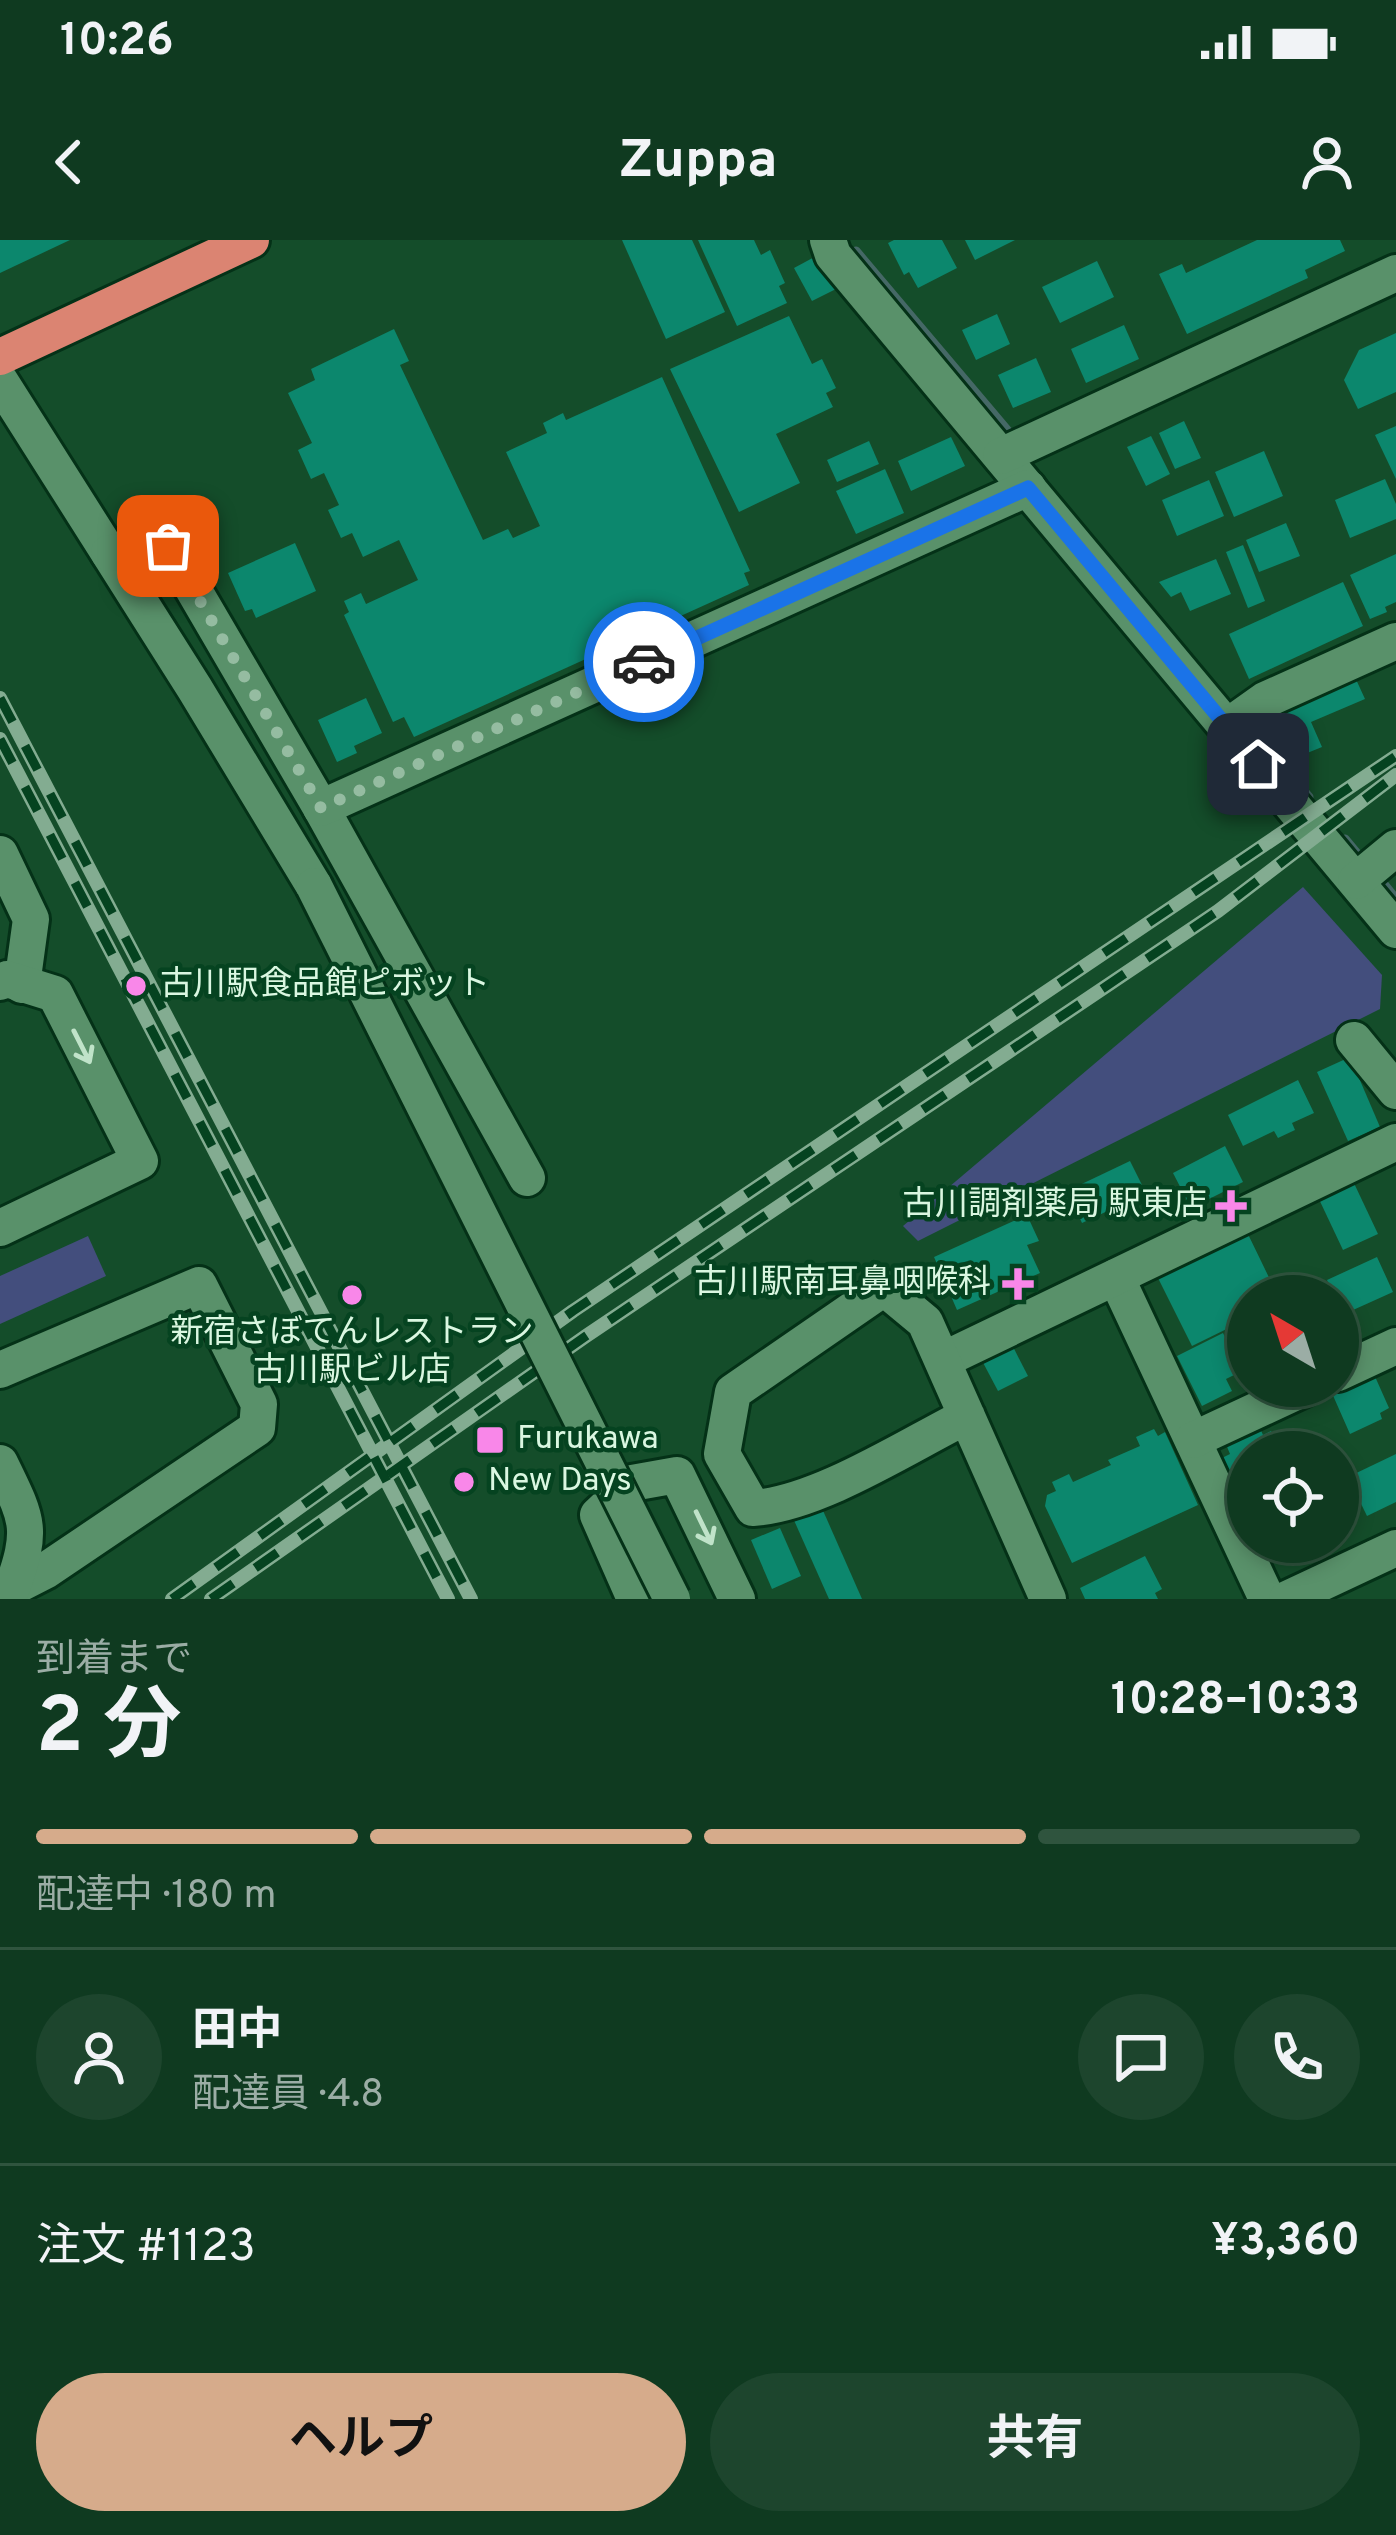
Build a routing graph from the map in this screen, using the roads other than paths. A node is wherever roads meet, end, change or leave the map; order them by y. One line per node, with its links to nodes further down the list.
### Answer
1 (251, 240): 4 (highway)
2 (828, 240): 6 (street)
3 (1396, 273): 6 (street)
4 (0, 357)
5 (0, 381): 8 (street)
6 (1001, 455): 7 (street)
7 (1028, 488): 10 (street); 11 (street)
8 (109, 553): 11 (street); 34 (street, bridge)
9 (1396, 641): 10 (street)
10 (1227, 728): 14 (street)
11 (321, 808): 20 (street)
12 (1396, 848): 14 (street)
13 (0, 854): 16 (street)
14 (1356, 881): 15 (street)
15 (1396, 930)
16 (11, 984): 21 (street, one-way to 21)
17 (1354, 1040): 18 (street)
18 (1396, 1091)
19 (1396, 1142): 22 (street)
20 (527, 1178)
21 (0, 1228)
22 (1116, 1277): 24 (street); 29 (street)
23 (1396, 1346): 25 (street)
24 (943, 1360): 28 (street); 28 (street)
25 (1359, 1363)
26 (0, 1370): 32 (street)
27 (1264, 1407): 29 (street)
28 (967, 1416): 36 (street)
29 (1192, 1440): 37 (street)
30 (0, 1463): 32 (street)
31 (1396, 1548): 38 (street)
32 (6, 1591)
33 (635, 1599): 35 (street, one-way to 35)
34 (672, 1599)
35 (737, 1599)
36 (1048, 1599)
37 (1267, 1599)
38 (1287, 1599)

